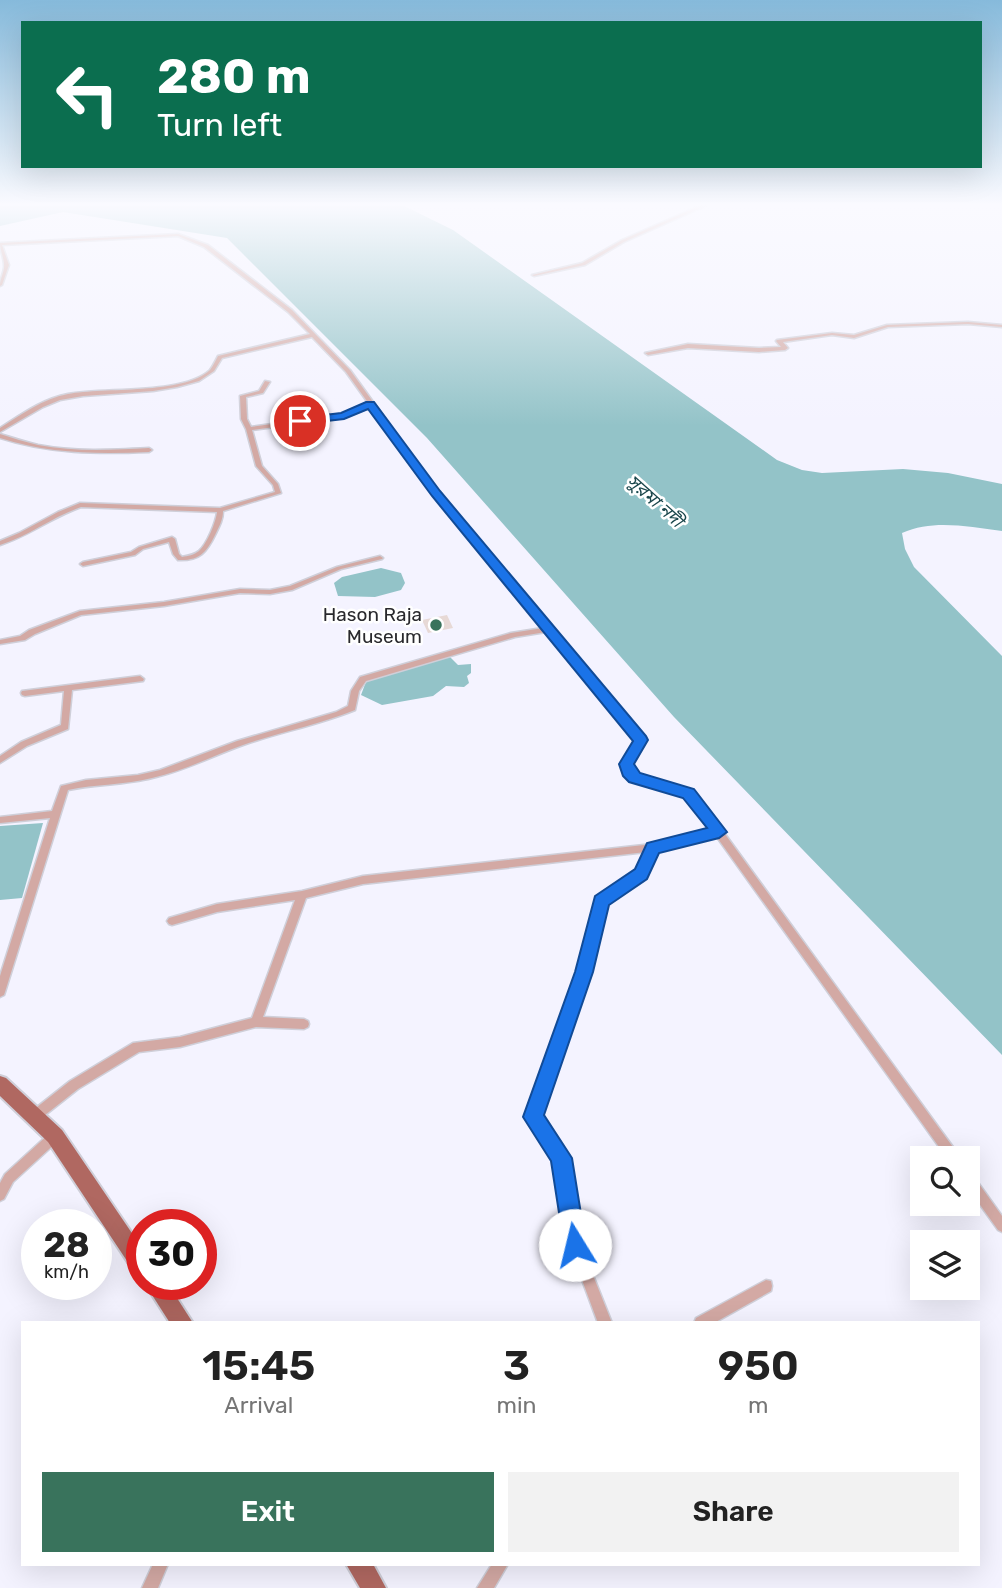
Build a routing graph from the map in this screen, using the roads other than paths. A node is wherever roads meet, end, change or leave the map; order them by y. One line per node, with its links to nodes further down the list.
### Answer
1 (247, 277): 3 (street)
2 (1002, 326): 4 (street)
3 (313, 335): 6 (street); 8 (street)
4 (648, 353)
5 (267, 382): 7 (street)
6 (370, 404): 7 (street); 15 (street)
7 (249, 429): 11 (street)
8 (0, 430)
9 (0, 436): 10 (street)
10 (149, 450)
11 (220, 510): 12 (street); 14 (street)
12 (0, 543)
13 (380, 558): 16 (street)
14 (83, 564)
15 (548, 629): 21 (street); 23 (street)
16 (0, 642)
17 (140, 679): 18 (street)
18 (68, 688): 19 (street); 20 (street)
19 (25, 694)
20 (0, 760)
21 (56, 814): 22 (street); 27 (street)
22 (0, 820)
23 (719, 832): 24 (street); 33 (street)
24 (653, 848): 25 (street); 41 (street)
25 (302, 895): 26 (street); 28 (street)
26 (172, 921)
27 (0, 992)
28 (256, 1022): 29 (street); 31 (street)
29 (304, 1024)
30 (0, 1084): 31 (main road)
31 (36, 1115): 32 (main road)
32 (55, 1136): 34 (street); 37 (main road)
33 (945, 1146)
34 (0, 1195)
35 (980, 1195): 36 (street)
36 (1002, 1226)
37 (126, 1242)
38 (766, 1286): 42 (street)
39 (166, 1300): 40 (main road)
40 (182, 1321)
41 (604, 1321)
42 (705, 1321)
43 (160, 1566): 46 (street)
44 (359, 1566): 47 (main road)
45 (500, 1566): 48 (street)
46 (150, 1588)
47 (374, 1588)
48 (485, 1588)

